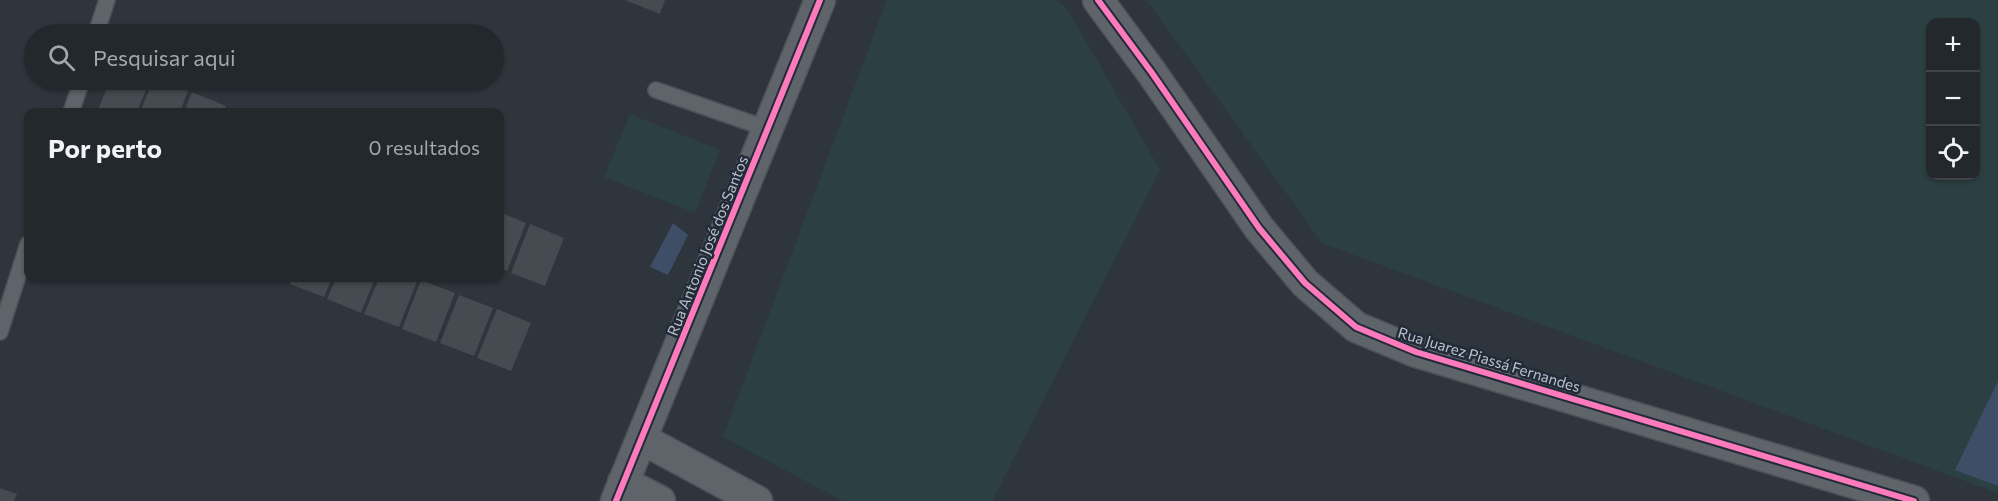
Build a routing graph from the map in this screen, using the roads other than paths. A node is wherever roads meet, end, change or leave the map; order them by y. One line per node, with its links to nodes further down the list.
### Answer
1 (107, 0): 4 (lane)
2 (820, 0): 8 (street, Rua Antonio José dos Santos)
3 (1098, 0): 15 (street, Rua Juarez Piassá Fernandes)
4 (99, 24)
5 (79, 90): 7 (lane)
6 (656, 90): 8 (lane)
7 (72, 108)
8 (768, 129): 11 (street, Rua Antonio José dos Santos)
9 (24, 257): 10 (lane)
10 (0, 332)
11 (642, 439): 12 (street, Rua Antonio José dos Santos); 14 (street)
12 (620, 491): 13 (street)
13 (660, 501)
14 (757, 501)
15 (1914, 501)

